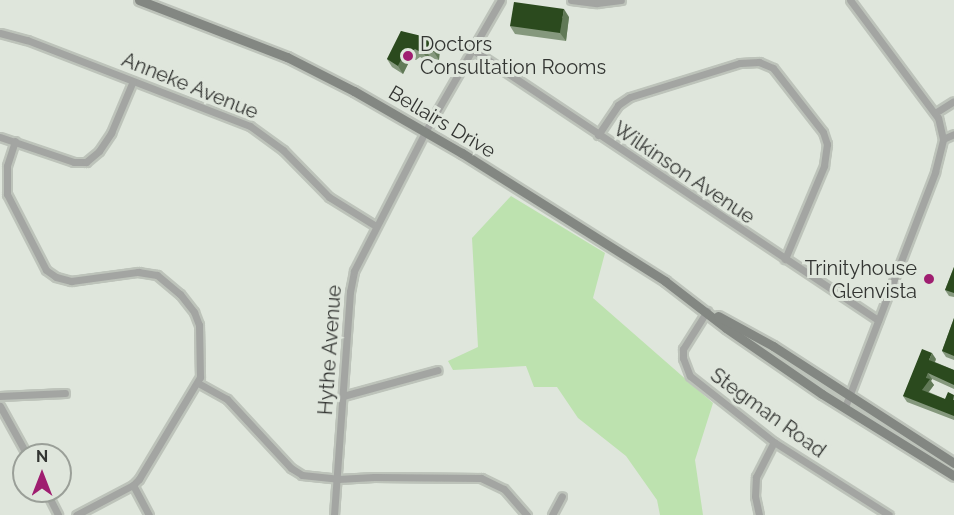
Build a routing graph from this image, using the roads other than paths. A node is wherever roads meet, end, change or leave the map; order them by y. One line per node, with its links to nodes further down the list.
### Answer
1 (140, 0): 11 (street, Bellairs Drive)
2 (501, 0): 7 (street, Hythe Avenue)
3 (571, 0): 4 (street)
4 (621, 0)
5 (850, 0): 10 (street)
6 (0, 33): 8 (street, Anneke Avenue)
7 (473, 50): 11 (street, Hythe Avenue); 13 (street, Wilkinson Avenue)
8 (133, 81): 16 (street); 17 (street, Anneke Avenue)
9 (954, 101): 10 (street)
10 (935, 113): 15 (street)
11 (425, 132): 17 (street, Hythe Avenue); 19 (street, Bellairs Drive)
12 (954, 134): 15 (street)
13 (598, 135): 18 (street, Wilkinson Avenue); 18 (street)
14 (0, 137): 16 (street)
15 (944, 140): 20 (street)
16 (15, 141): 22 (street)
17 (376, 226): 25 (street, Hythe Avenue)
18 (785, 259): 20 (street, Wilkinson Avenue)
19 (707, 311): 26 (street); 28 (street); 29 (street, Stegman Road)
20 (878, 320): 26 (street)
21 (438, 370): 25 (street)
22 (198, 383): 33 (street); 34 (street)
23 (65, 393): 24 (street)
24 (0, 396)
25 (343, 396): 33 (street, Hythe Avenue)
26 (850, 396): 28 (street); 31 (street)
27 (0, 406): 30 (street)
28 (845, 407): 32 (street)
29 (774, 442): 41 (street); 42 (street, Stegman Road)
30 (20, 443)
31 (954, 463)
32 (954, 476)
33 (338, 479): 38 (street, Hythe Avenue); 39 (street)
34 (133, 485): 36 (street); 37 (street)
35 (562, 496): 40 (street)
36 (76, 515)
37 (149, 515)
38 (334, 515)
39 (527, 515)
40 (552, 515)
41 (759, 515)
42 (890, 515)

